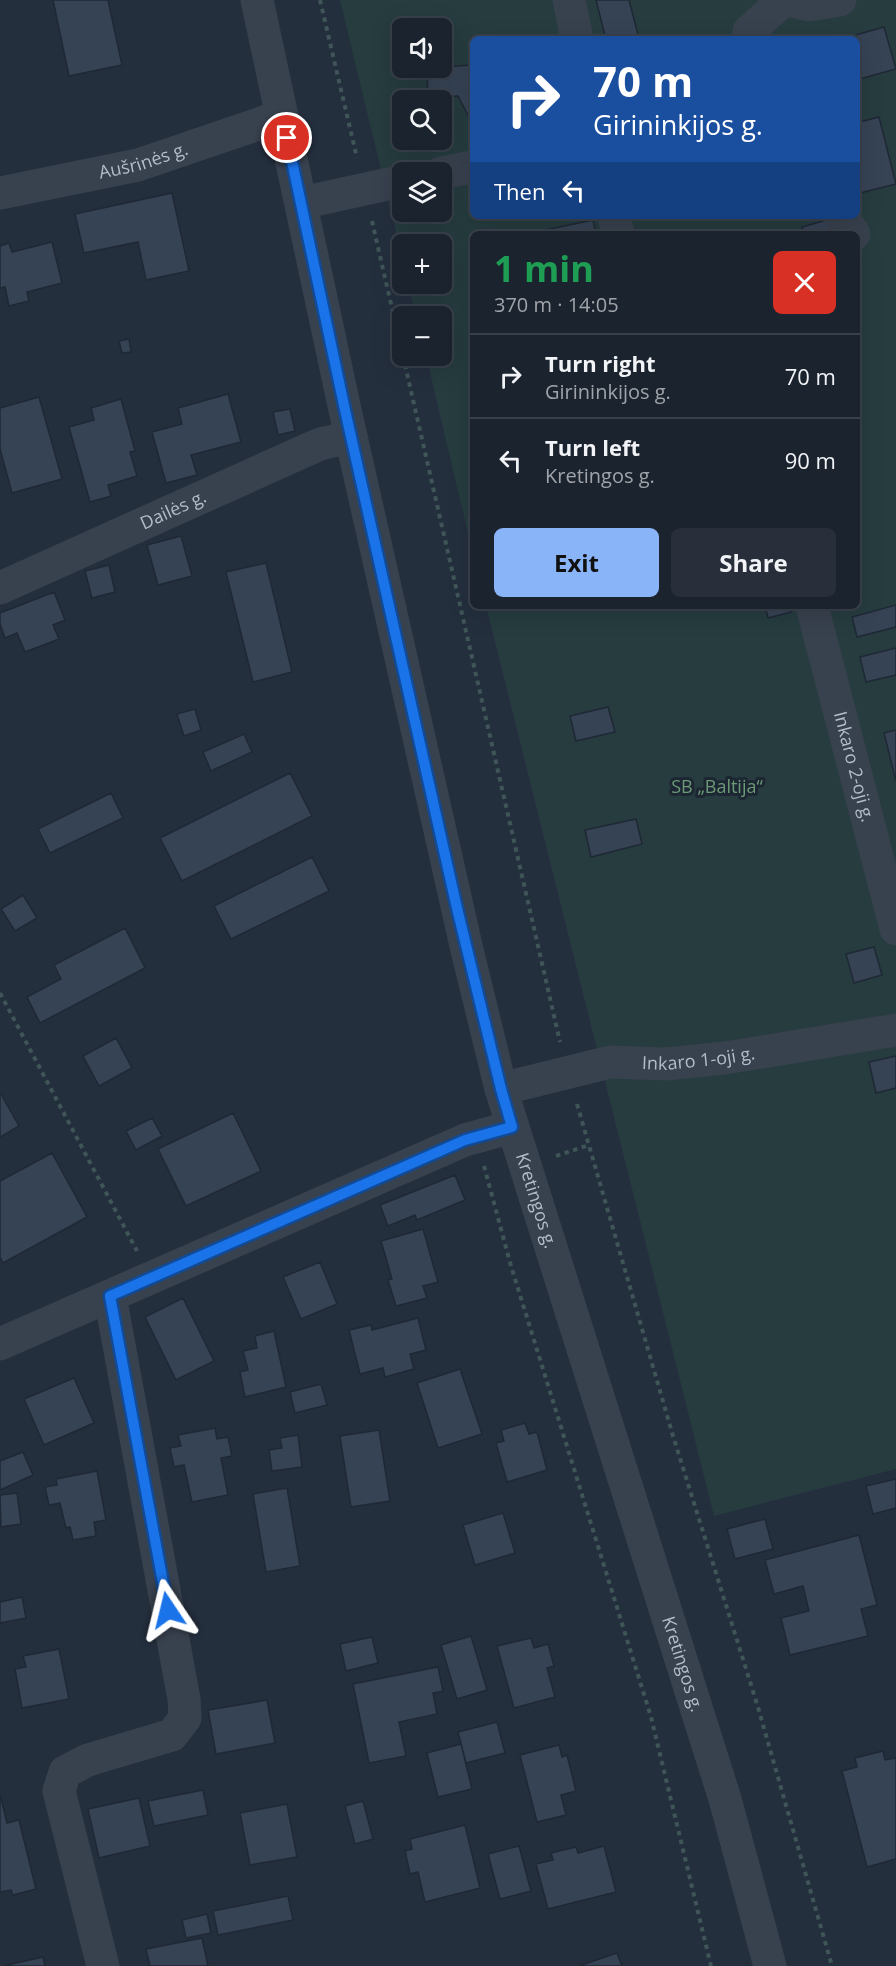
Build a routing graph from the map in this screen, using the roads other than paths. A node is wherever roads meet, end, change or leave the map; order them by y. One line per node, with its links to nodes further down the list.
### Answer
1 (257, 0): 8 (street, Kretingos g.)
2 (569, 0): 6 (street)
3 (784, 0): 7 (street)
4 (790, 0): 5 (street)
5 (840, 0)
6 (576, 36)
7 (748, 36)
8 (282, 116): 12 (street, Aušrinės g.); 13 (street, Kretingos g.)
9 (470, 167): 10 (street)
10 (452, 171)
11 (392, 184): 13 (street)
12 (0, 193)
13 (301, 203): 14 (street, Kretingos g.)
14 (351, 437): 15 (street, Dailės g.); 19 (street, Kretingos g.)
15 (0, 588)
16 (813, 609): 17 (street, Inkaro 2-oji g.)
17 (896, 929)
18 (896, 1030): 19 (street, Inkaro 1-oji g.)
19 (501, 1089): 20 (street, Kretingos g.)
20 (512, 1127): 21 (street); 24 (street, Kretingos g.)
21 (110, 1296): 22 (street); 23 (street)
22 (0, 1344)
23 (103, 1966)
24 (770, 1966)

